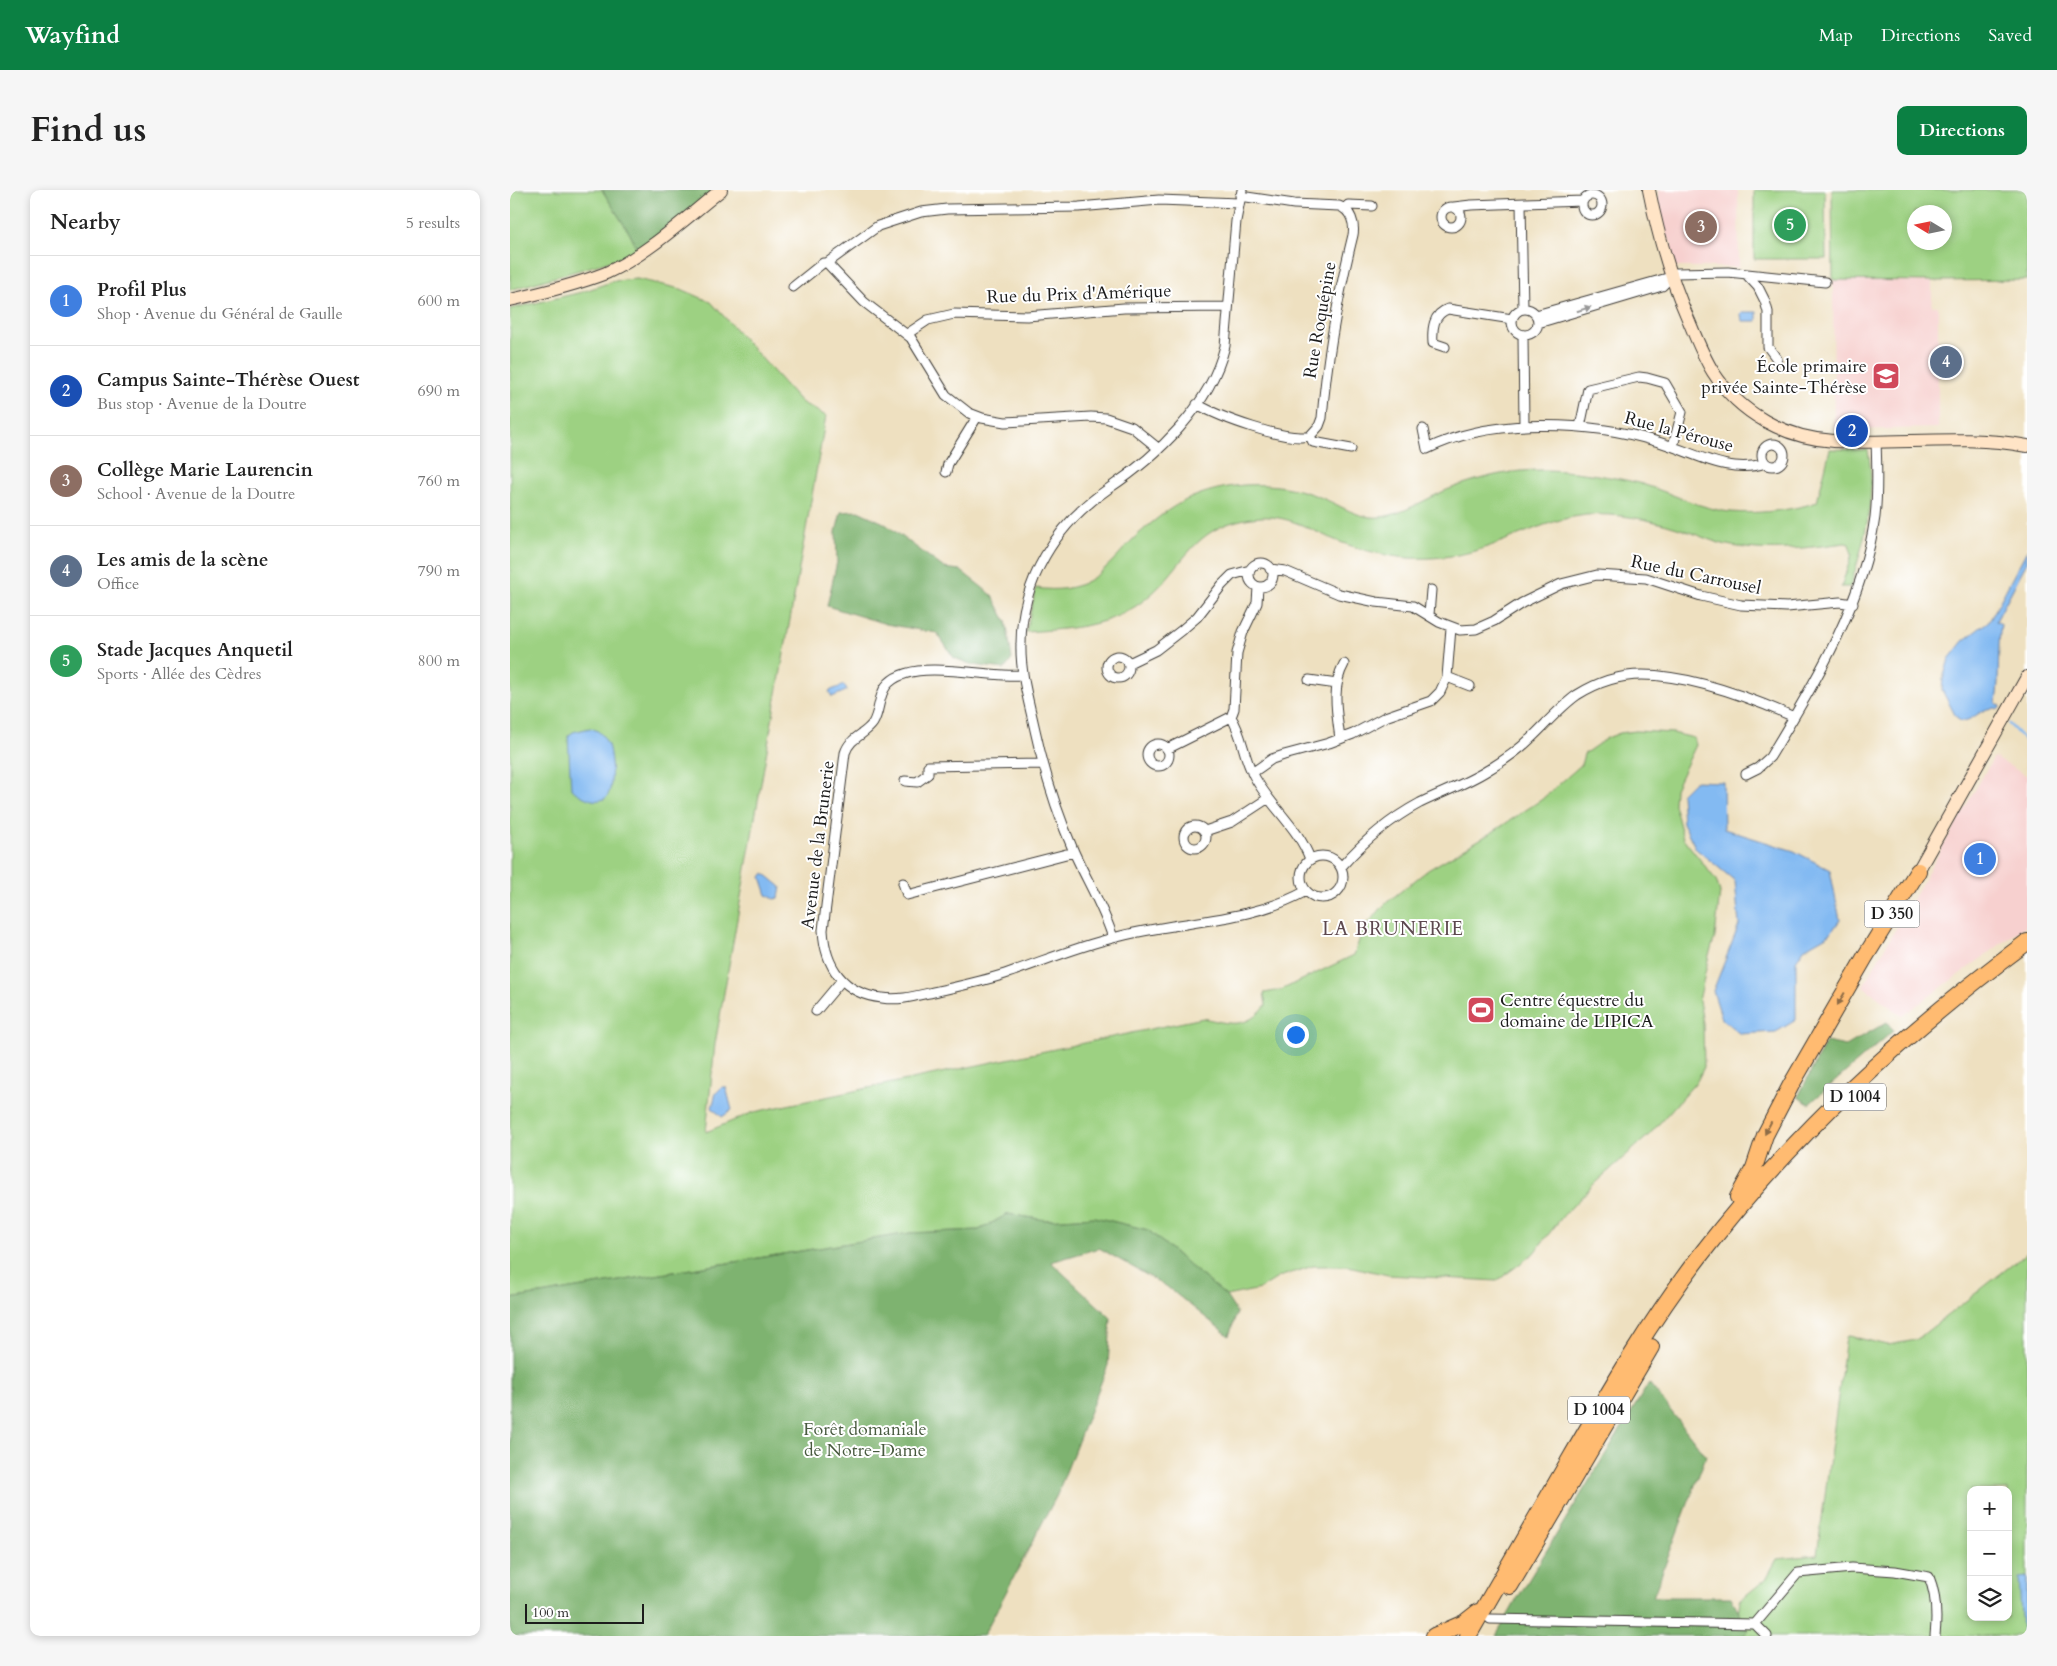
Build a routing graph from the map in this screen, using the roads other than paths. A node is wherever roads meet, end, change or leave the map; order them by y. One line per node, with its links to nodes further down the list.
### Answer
1 (721, 190): 16 (main road)
2 (1649, 190): 12 (main road)
3 (1240, 197): 8 (street); 9 (street); 17 (street)
4 (1583, 201): 5 (street)
5 (1521, 204): 7 (street); 18 (street)
6 (1372, 206): 8 (street)
7 (1454, 207)
8 (1345, 209): 30 (street, Rue Roquépine)
9 (827, 263): 14 (street); 21 (street)
10 (1746, 274): 11 (street); 12 (street); 15 (street)
11 (1766, 274): 13 (street); 15 (street)
12 (1671, 277): 20 (street); 31 (main road)
13 (1825, 282)
14 (793, 287)
15 (1758, 287): 24 (street)
16 (510, 300)
17 (1228, 308): 21 (street, Rue du Prix d'Amérique); 25 (street)
18 (1523, 309): 19 (street); 20 (street)
19 (1512, 319): 22 (street); 23 (street)
20 (1537, 319): 22 (street)
21 (907, 334): 26 (street)
22 (1524, 335): 27 (street)
23 (1445, 347)
24 (1777, 359)
25 (1197, 404): 30 (street); 34 (street)
26 (977, 417): 34 (street); 37 (street)
27 (1524, 426): 28 (street, Rue la Pérouse); 29 (street, Rue la Pérouse)
28 (1580, 427): 32 (street, Rue la Pérouse); 32 (street)
29 (1423, 429)
30 (1310, 436): 35 (street)
31 (1876, 441): 33 (main road); 42 (street)
32 (1673, 446): 36 (street, Rue la Pérouse)
33 (2027, 446)
34 (1159, 449): 47 (street)
35 (1351, 449)
36 (1765, 463)
37 (946, 472)
38 (1270, 569): 39 (street); 40 (street); 43 (street, Rue du Carrousel)
39 (1250, 570): 40 (street); 45 (street)
40 (1258, 587): 54 (street)
41 (1431, 590): 43 (street)
42 (1853, 604): 44 (street, Rue du Carrousel); 53 (street)
43 (1429, 615): 44 (street, Rue du Carrousel)
44 (1451, 628): 49 (street)
45 (1128, 663)
46 (1344, 664): 51 (street)
47 (1023, 675): 57 (street); 72 (street, Avenue de la Brunerie)
48 (2027, 677): 66 (main road, D 350)
49 (1447, 678): 52 (street); 55 (street)
50 (1309, 680): 51 (street)
51 (1337, 684): 55 (street)
52 (1470, 686)
53 (1794, 717): 59 (street); 65 (street)
54 (1231, 718): 56 (street); 58 (street)
55 (1340, 739): 58 (street)
56 (1168, 749)
57 (1043, 764): 60 (street); 63 (street)
58 (1252, 773): 61 (street)
59 (1746, 774)
60 (905, 781)
61 (1268, 799): 62 (street); 64 (street)
62 (1205, 831)
63 (1074, 852): 67 (street); 69 (street)
64 (1310, 859): 65 (street); 68 (street)
65 (1341, 867): 68 (street)
66 (1918, 871): 74 (highway, D 350, one-way to 74)
67 (903, 883)
68 (1306, 891): 69 (street, Avenue de la Brunerie)
69 (1113, 938): 72 (street, Avenue de la Brunerie)
70 (2027, 942): 74 (highway, D 1004)
71 (2027, 953): 76 (highway, D 1004)
72 (842, 980): 73 (street)
73 (816, 1011)
74 (1724, 1225): 75 (highway, D 1004)
75 (1487, 1603): 78 (highway); 79 (highway, D 1004)
76 (1490, 1620): 77 (street); 80 (highway, D 1004)
77 (1755, 1624): 81 (street); 82 (street)
78 (1434, 1636)
79 (1468, 1636)
80 (1481, 1636)
81 (1767, 1636)
82 (1935, 1636)

